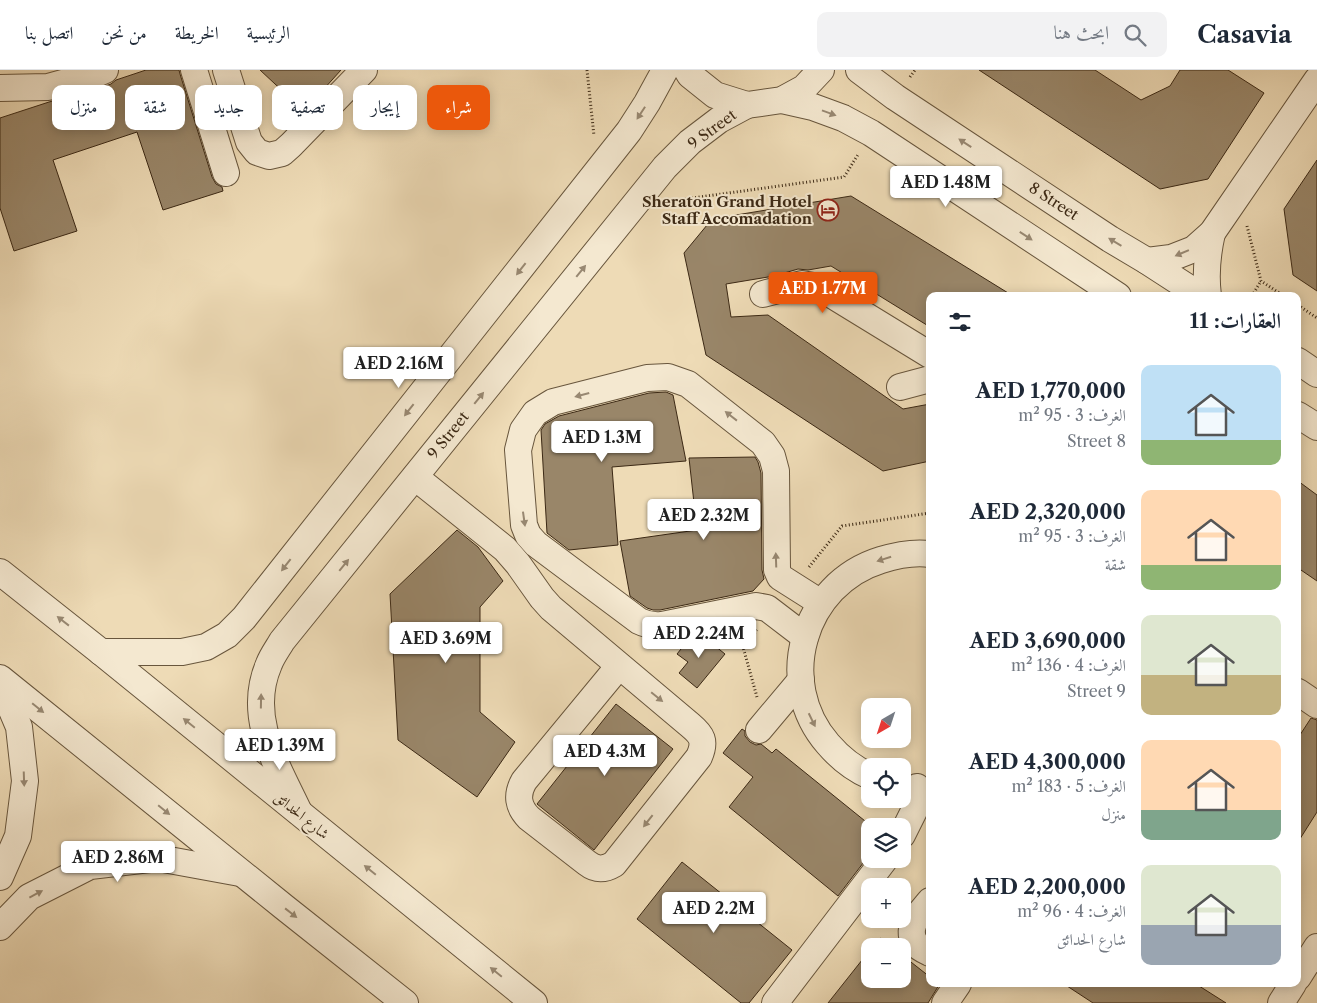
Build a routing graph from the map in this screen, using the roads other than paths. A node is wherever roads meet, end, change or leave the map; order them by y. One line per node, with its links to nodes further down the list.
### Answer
1 (105, 70): 10 (street)
2 (194, 70): 13 (street)
3 (226, 70): 4 (street)
4 (364, 70)
5 (665, 70): 32 (street, one-way to 32)
6 (688, 70): 12 (street)
7 (821, 70): 11 (street)
8 (859, 70): 15 (street, 8 Street, one-way to 8)
9 (1317, 80): 14 (street)
10 (0, 88)
11 (782, 100): 12 (street); 16 (street, one-way to 16)
12 (747, 105): 27 (street, 9 Street, one-way to 12)
13 (226, 173)
14 (1212, 233): 15 (street, one-way to 15); 18 (street)
15 (1147, 261): 17 (street, 8 Street)
16 (1110, 292)
17 (1195, 292)
18 (1208, 292)
19 (763, 294): 20 (street)
20 (926, 353)
21 (1301, 363): 22 (street)
22 (1317, 374)
23 (926, 380): 24 (street)
24 (900, 387)
25 (1301, 417): 26 (street)
26 (1317, 427)
27 (415, 477): 33 (street); 40 (street, 9 Street, one-way to 27)
28 (926, 554): 30 (street, one-way to 30)
29 (0, 572): 32 (street, شارع الحدائق, one-way to 29)
30 (821, 603): 31 (street); 31 (street, one-way to 31)
31 (805, 637): 35 (street)
32 (101, 652): 40 (street, شارع الحدائق, one-way to 32)
33 (619, 666): 33 (street, one-way to 33)
34 (0, 678): 43 (street, one-way to 43)
35 (801, 680): 37 (street); 38 (street, one-way to 38)
36 (0, 682): 44 (street, one-way to 44)
37 (759, 730)
38 (861, 772)
39 (917, 786): 41 (street)
40 (299, 812): 53 (street, شارع الحدائق, one-way to 40)
41 (910, 818)
42 (879, 868): 54 (street)
43 (242, 874): 46 (street, one-way to 43); 52 (street, one-way to 52)
44 (0, 877)
45 (926, 906): 48 (street)
46 (0, 926)
47 (1317, 947): 49 (street)
48 (926, 950)
49 (1301, 972)
50 (956, 987): 55 (street)
51 (1291, 987): 56 (street)
52 (405, 1003)
53 (534, 1003)
54 (774, 1003)
55 (944, 1003)
56 (1281, 1003)

